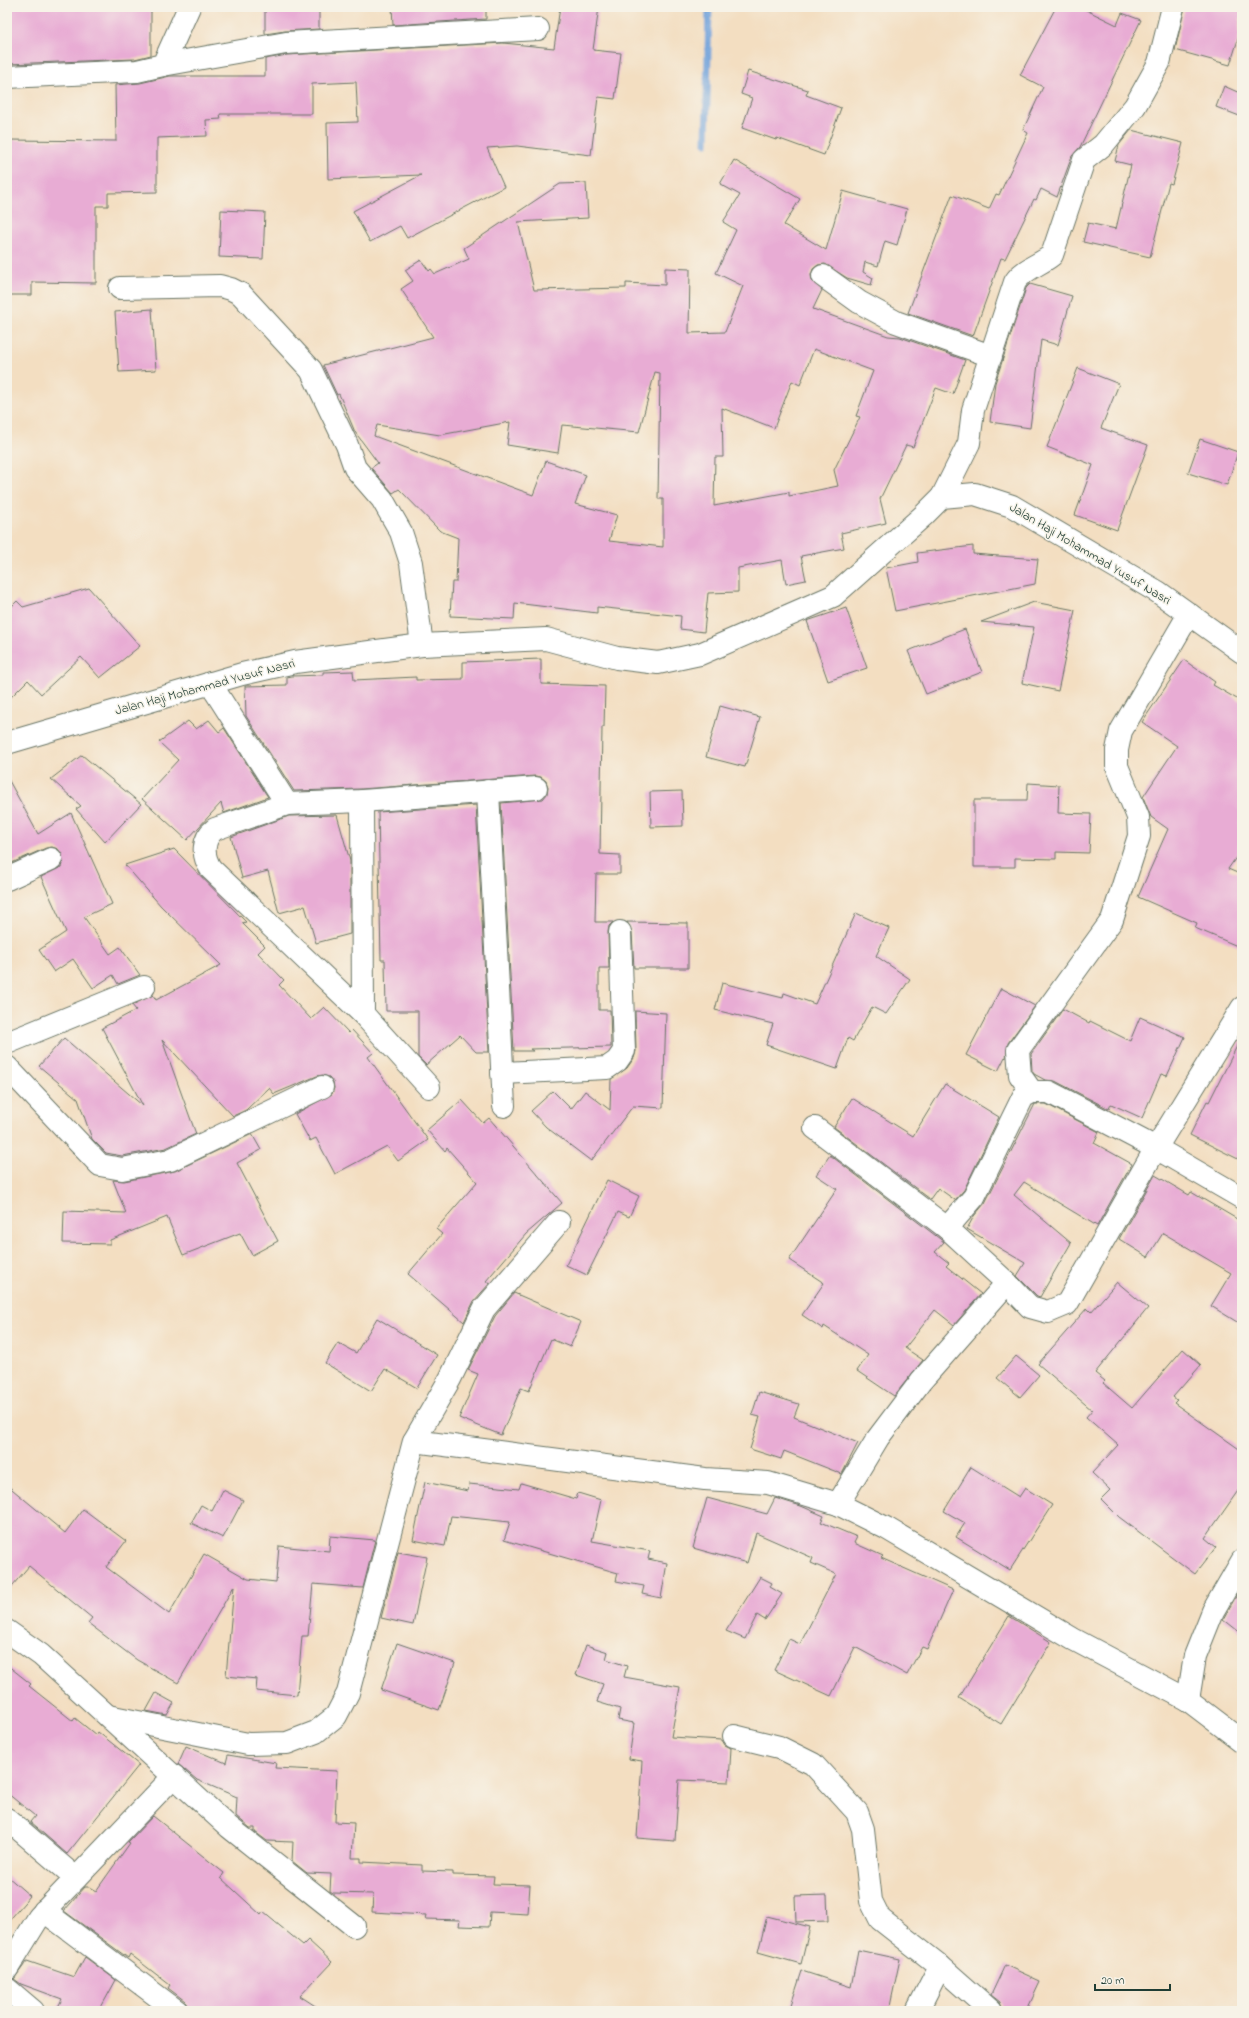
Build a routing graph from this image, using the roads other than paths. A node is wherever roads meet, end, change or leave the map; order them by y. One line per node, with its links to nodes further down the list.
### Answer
1 (189, 7): 4 (street)
2 (1173, 7): 8 (street)
3 (538, 29): 4 (street)
4 (163, 65): 5 (street)
5 (7, 77)
6 (823, 276): 8 (street)
7 (120, 288): 11 (street)
8 (990, 356): 9 (street)
9 (942, 496): 10 (street, Jalan Haji Mohammad Yusuf Nasri); 11 (street, Jalan Haji Mohammad Yusuf Nasri)
10 (1189, 614): 12 (street, Jalan Haji Mohammad Yusuf Nasri); 30 (street)
11 (422, 645): 13 (street, Jalan Haji Mohammad Yusuf Nasri)
12 (1242, 652)
13 (210, 683): 14 (street, Jalan Haji Mohammad Yusuf Nasri); 18 (street)
14 (7, 743)
15 (536, 788): 16 (street)
16 (488, 791): 17 (street); 27 (street)
17 (362, 801): 18 (street); 24 (street)
18 (288, 804): 24 (street)
19 (51, 859): 20 (street)
20 (7, 879)
21 (620, 932): 27 (street)
22 (144, 987): 25 (street)
23 (1242, 1008): 33 (street)
24 (363, 1014): 29 (street)
25 (7, 1043)
26 (7, 1067): 28 (street)
27 (502, 1073): 31 (street)
28 (322, 1087)
29 (429, 1087)
30 (1032, 1092): 33 (street); 36 (street)
31 (504, 1106)
32 (815, 1128): 36 (street)
33 (1156, 1148): 34 (street); 37 (street)
34 (1242, 1198)
35 (559, 1222): 38 (street)
36 (947, 1228): 37 (street)
37 (1007, 1283): 39 (street)
38 (414, 1441): 39 (street); 43 (street)
39 (838, 1504): 42 (street)
40 (1242, 1561): 42 (street)
41 (7, 1630): 43 (street)
42 (1188, 1700): 45 (street)
43 (108, 1716): 46 (street)
44 (734, 1736): 51 (street)
45 (1242, 1741)
46 (174, 1776): 48 (street); 50 (street)
47 (7, 1819): 48 (street)
48 (76, 1878): 49 (street)
49 (44, 1911): 52 (street); 55 (street)
50 (354, 1926)
51 (940, 1966): 56 (street); 57 (street)
52 (7, 1969)
53 (7, 1989): 54 (street)
54 (33, 2011)
55 (177, 2011)
56 (917, 2011)
57 (991, 2011)

